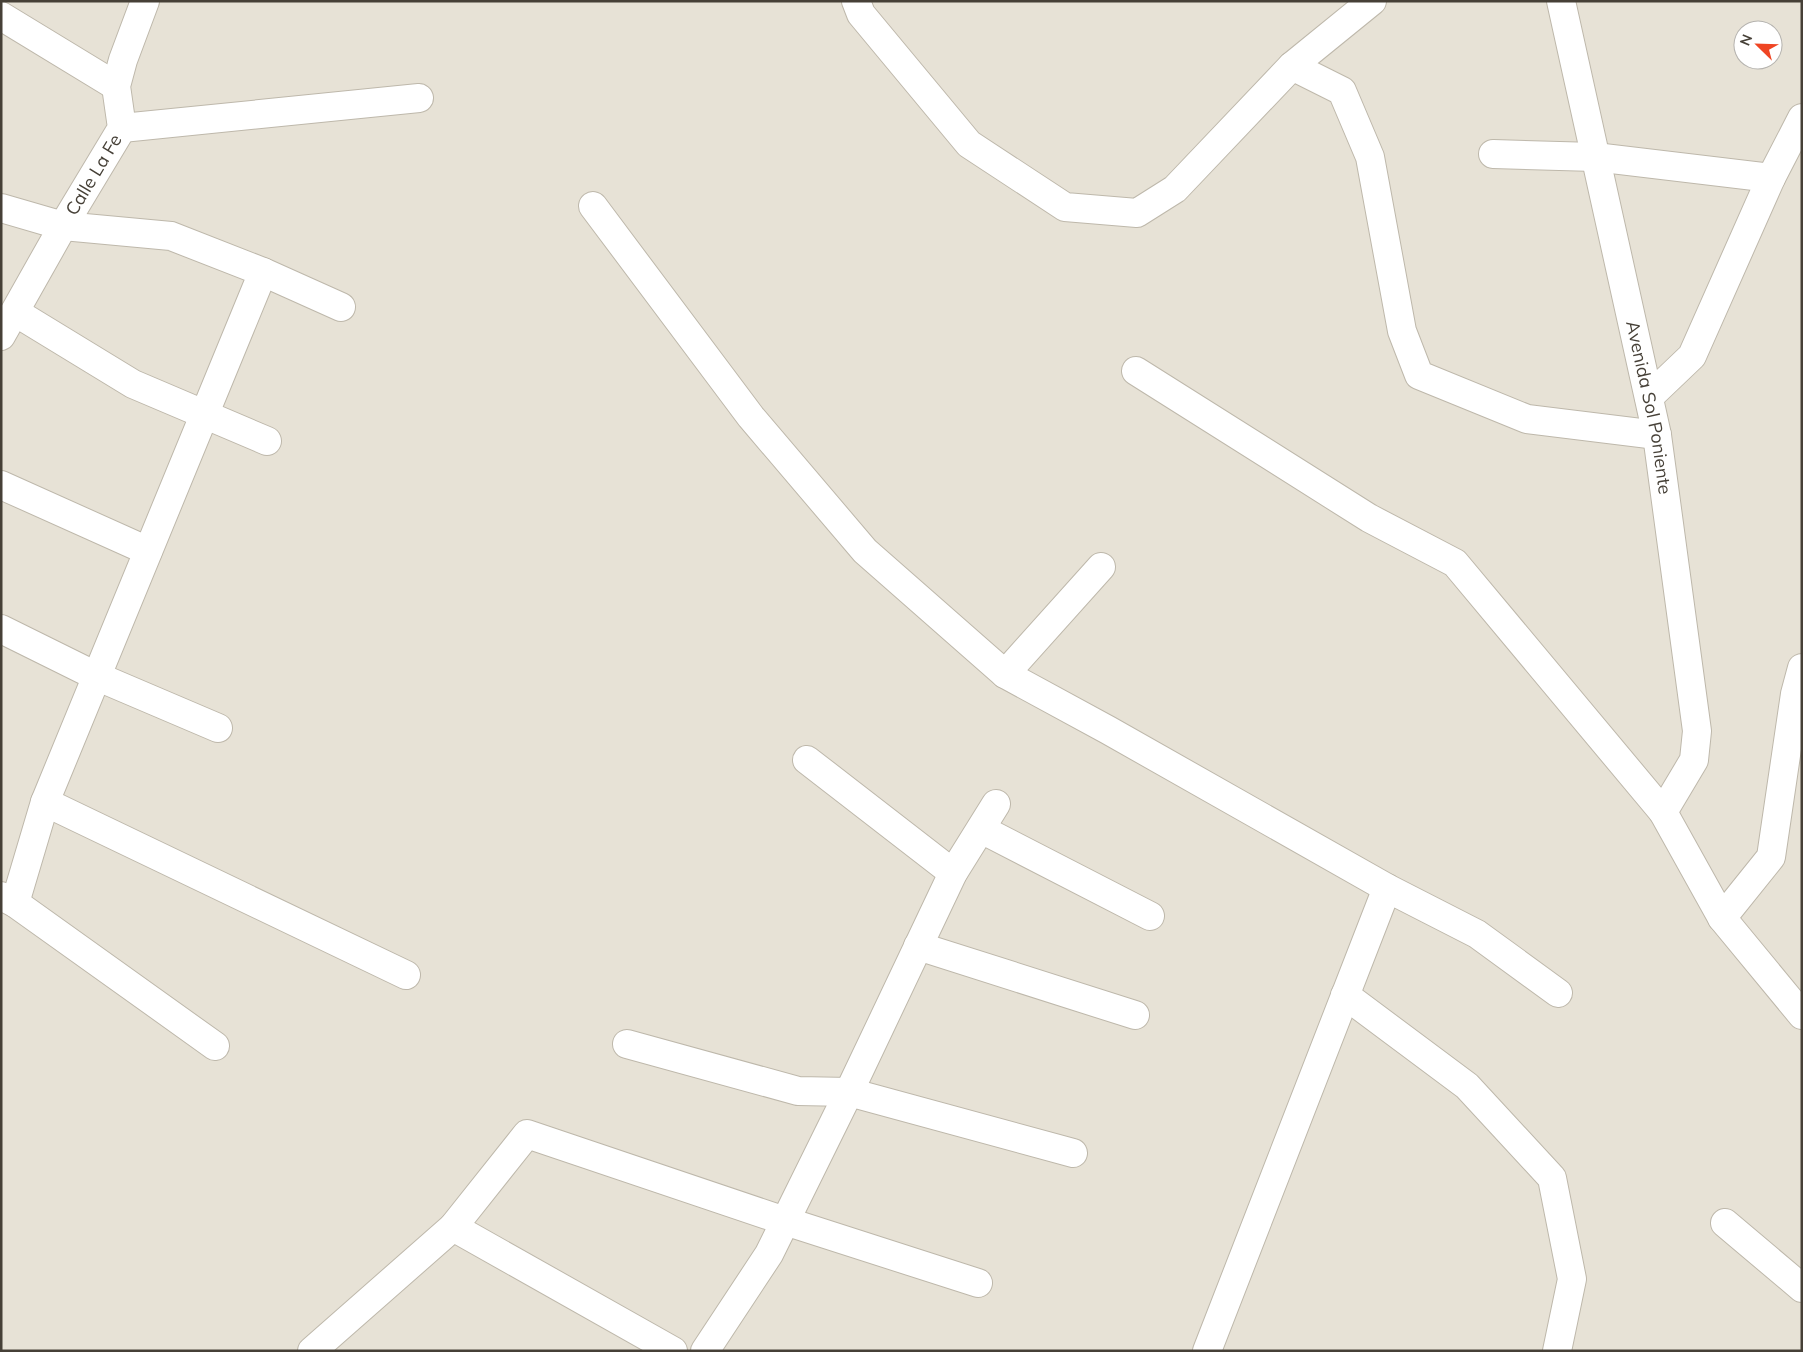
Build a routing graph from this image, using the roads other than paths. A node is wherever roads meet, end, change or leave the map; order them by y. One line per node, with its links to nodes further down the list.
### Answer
1 (145, 1): 7 (street, Calle La Fe)
2 (856, 1): 6 (street)
3 (1372, 1): 6 (street)
4 (1561, 1): 12 (street, Avenida Sol Poniente)
5 (1, 16): 7 (street)
6 (1292, 66): 24 (street)
7 (116, 86): 10 (street, Calle La Fe)
8 (419, 98): 10 (street)
9 (1802, 118): 13 (street)
10 (122, 128): 16 (street, Calle La Fe)
11 (1492, 154): 12 (street)
12 (1595, 157): 13 (street); 22 (street, Avenida Sol Poniente)
13 (1771, 178): 22 (street)
14 (593, 206): 31 (street)
15 (1, 208): 16 (street)
16 (63, 226): 17 (street); 19 (street, Calle La Fe)
17 (263, 272): 18 (street); 23 (street)
18 (341, 307)
19 (15, 312): 20 (street, Calle La Fe); 23 (street)
20 (1, 336)
21 (1136, 371): 37 (street)
22 (1648, 397): 24 (street, Avenida Sol Poniente)
23 (204, 414): 25 (street); 27 (street)
24 (1657, 436): 37 (street, Avenida Sol Poniente)
25 (267, 441)
26 (1, 485): 27 (street)
27 (148, 551): 32 (street)
28 (1101, 567): 31 (street)
29 (1, 629): 32 (street)
30 (1802, 668): 43 (street)
31 (1005, 674): 40 (street)
32 (96, 676): 33 (street); 35 (street)
33 (218, 728)
34 (807, 760): 39 (street)
35 (44, 802): 41 (street); 45 (street)
36 (996, 804): 38 (street)
37 (1663, 812): 43 (street)
38 (981, 829): 39 (street); 42 (street)
39 (953, 873): 44 (street)
40 (1387, 888): 46 (street); 47 (street)
41 (8, 900): 51 (street)
42 (1150, 916)
43 (1722, 918): 49 (street)
44 (918, 946): 48 (street); 52 (street)
45 (406, 975)
46 (1558, 993)
47 (1345, 995): 62 (street); 63 (street)
48 (1134, 1015)
49 (1802, 1015)
50 (627, 1044): 52 (street)
51 (215, 1046)
52 (849, 1092): 53 (street); 54 (street)
53 (1073, 1153)
54 (785, 1221): 56 (street); 57 (street); 61 (street)
55 (1725, 1222): 58 (street)
56 (453, 1227): 59 (street); 60 (street)
57 (978, 1283)
58 (1802, 1288)
59 (312, 1351)
60 (673, 1351)
61 (705, 1351)
62 (1207, 1351)
63 (1557, 1351)

